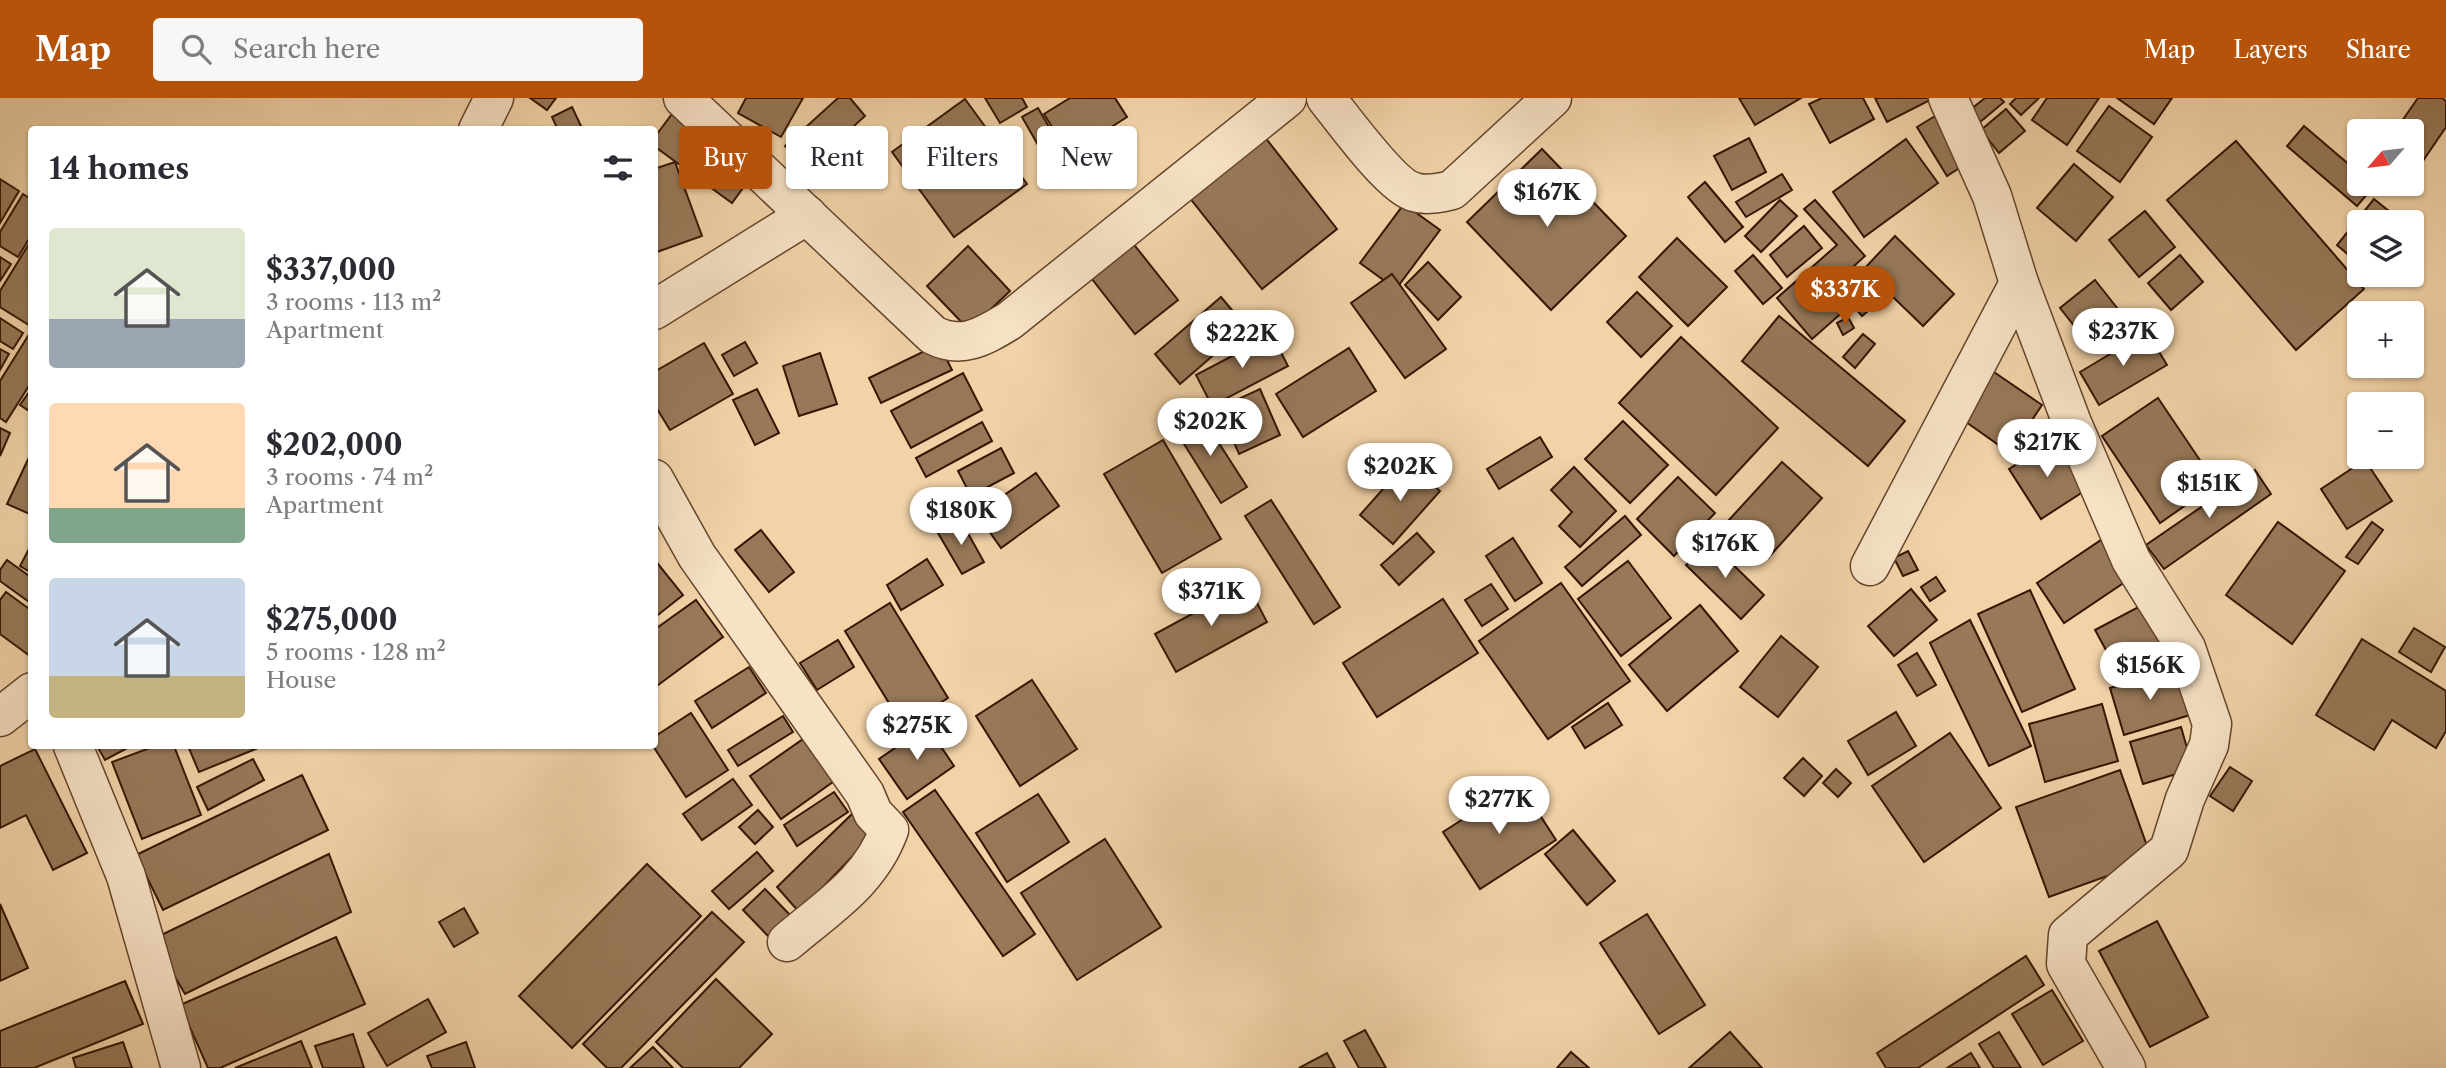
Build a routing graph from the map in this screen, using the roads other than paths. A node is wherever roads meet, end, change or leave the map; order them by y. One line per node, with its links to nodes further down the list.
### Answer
1 (496, 98): 7 (street); 8 (street)
2 (683, 98): 9 (street)
3 (1287, 98): 9 (street)
4 (1326, 98): 5 (street)
5 (1552, 98)
6 (1948, 98): 10 (street)
7 (480, 126)
8 (509, 126)
9 (807, 215): 11 (street)
10 (2019, 283): 13 (street); 21 (street)
11 (658, 308)
12 (658, 486): 19 (street)
13 (1870, 566)
14 (0, 678): 15 (street)
15 (28, 690)
16 (28, 695): 17 (street)
17 (0, 717)
18 (74, 749): 20 (street)
19 (787, 942)
20 (181, 1068)
21 (2126, 1068)

